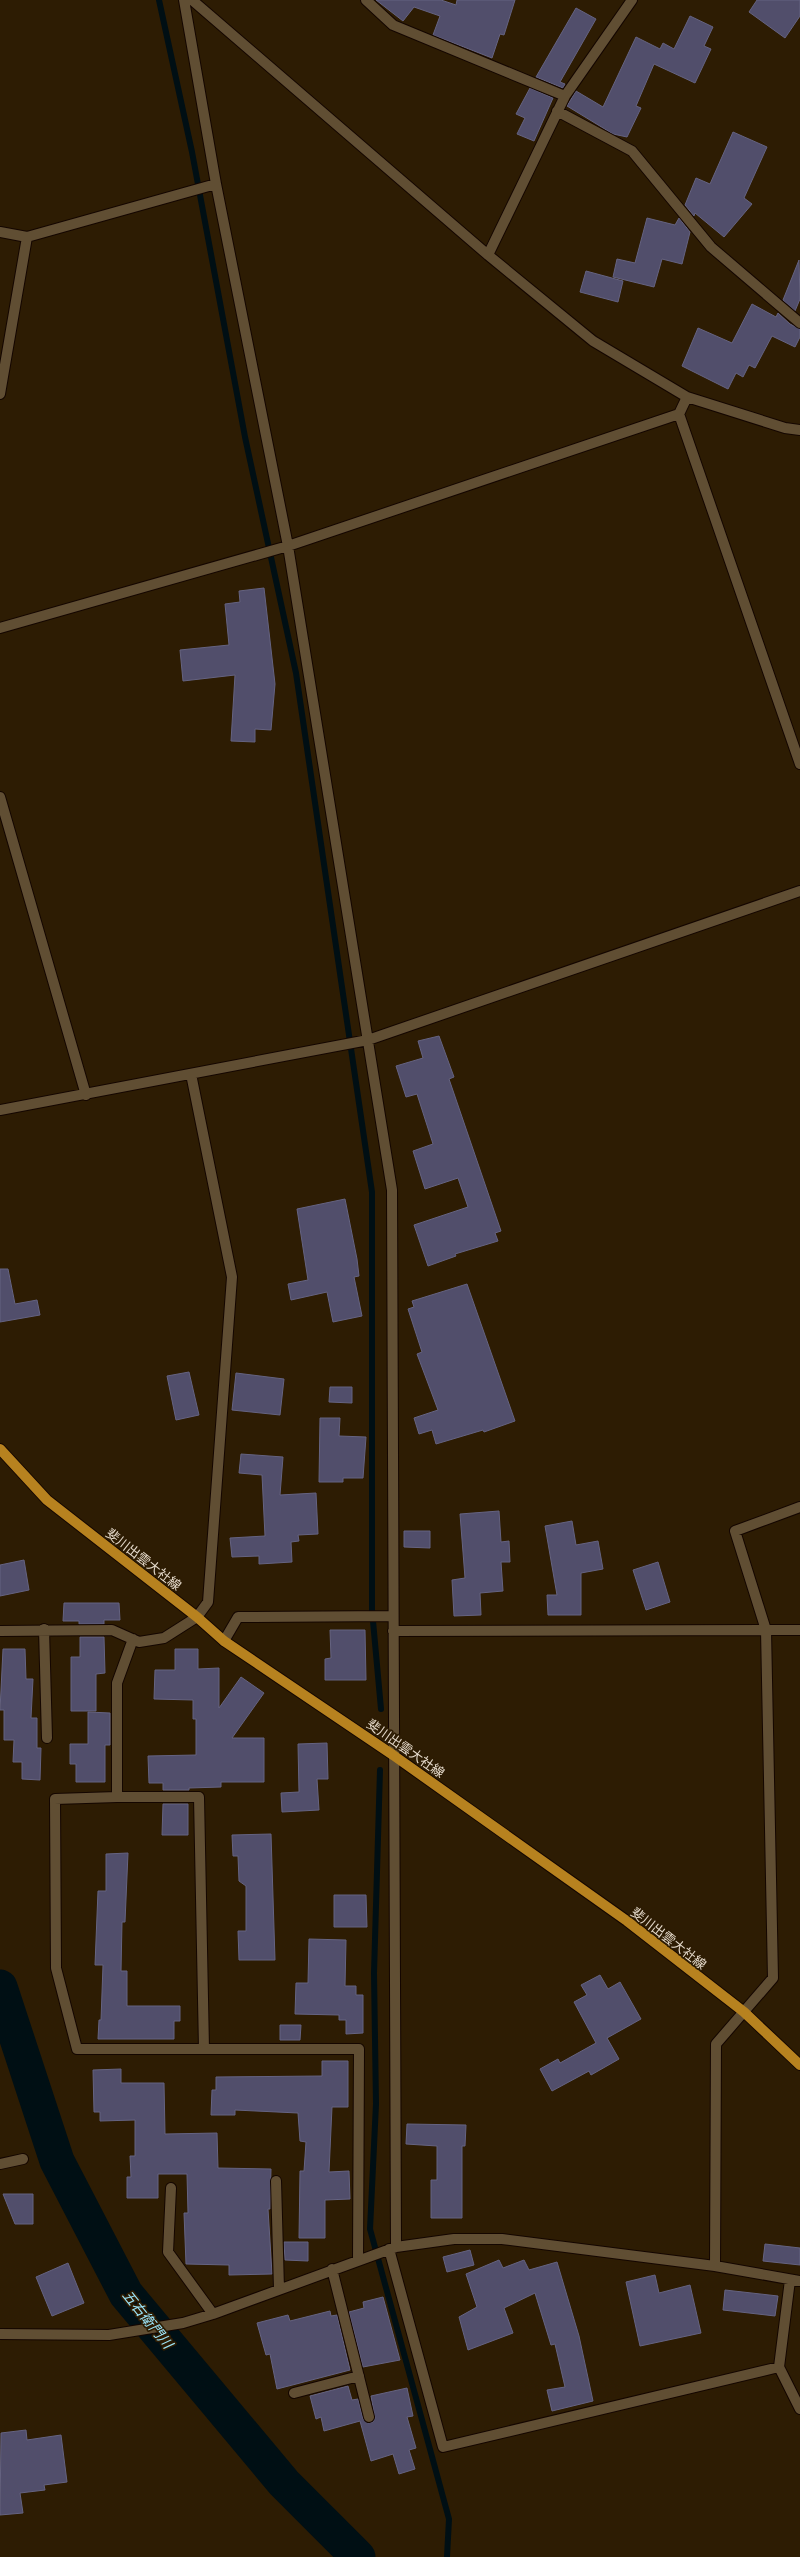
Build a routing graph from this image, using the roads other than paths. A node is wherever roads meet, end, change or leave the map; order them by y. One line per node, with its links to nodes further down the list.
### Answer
1 (184, 0): 7 (street)
2 (192, 0): 10 (street)
3 (366, 0): 5 (street)
4 (632, 0): 5 (street)
5 (565, 96): 6 (street)
6 (557, 111): 10 (street); 11 (street)
7 (216, 184): 9 (street); 16 (street)
8 (0, 232): 9 (street)
9 (27, 236): 12 (street)
10 (488, 255): 13 (street)
11 (800, 324)
12 (0, 394)
13 (688, 397): 14 (street); 15 (street)
14 (679, 414): 16 (street); 18 (street)
15 (800, 430)
16 (288, 546): 17 (street); 21 (street)
17 (0, 628)
18 (800, 764)
19 (0, 797): 23 (street)
20 (800, 891): 21 (street)
21 (368, 1040): 22 (street); 27 (street)
22 (191, 1074): 23 (street); 28 (street)
23 (86, 1095): 24 (street)
24 (0, 1110)
25 (0, 1449): 28 (main road, 斐川出雲大社線)
26 (800, 1507): 31 (street)
27 (393, 1616): 33 (street); 35 (street)
28 (197, 1617): 34 (street); 35 (main road, 斐川出雲大社線)
29 (44, 1629): 30 (street); 34 (street); 36 (street)
30 (0, 1630)
31 (766, 1630): 32 (street); 33 (street); 39 (street)
32 (800, 1630)
33 (393, 1631): 37 (street)
34 (133, 1639): 38 (street)
35 (224, 1641): 37 (main road, 斐川出雲大社線)
36 (46, 1738)
37 (393, 1755): 39 (main road, 斐川出雲大社線); 46 (street)
38 (117, 1797): 40 (street); 40 (street)
39 (744, 2012): 41 (main road, 斐川出雲大社線); 48 (street)
40 (204, 2049): 47 (street)
41 (800, 2065)
42 (23, 2159): 43 (street)
43 (0, 2164)
44 (276, 2181): 51 (street)
45 (171, 2188): 52 (street)
46 (393, 2248): 47 (street); 48 (street); 54 (street)
47 (358, 2260): 49 (street)
48 (715, 2266): 50 (street)
49 (332, 2269): 51 (street); 55 (street)
50 (795, 2280): 54 (street)
51 (279, 2290): 52 (street)
52 (213, 2314): 53 (street)
53 (0, 2334)
54 (779, 2367): 57 (street)
55 (359, 2376): 56 (street); 58 (street)
56 (294, 2393)
57 (800, 2409)
58 (369, 2417)

